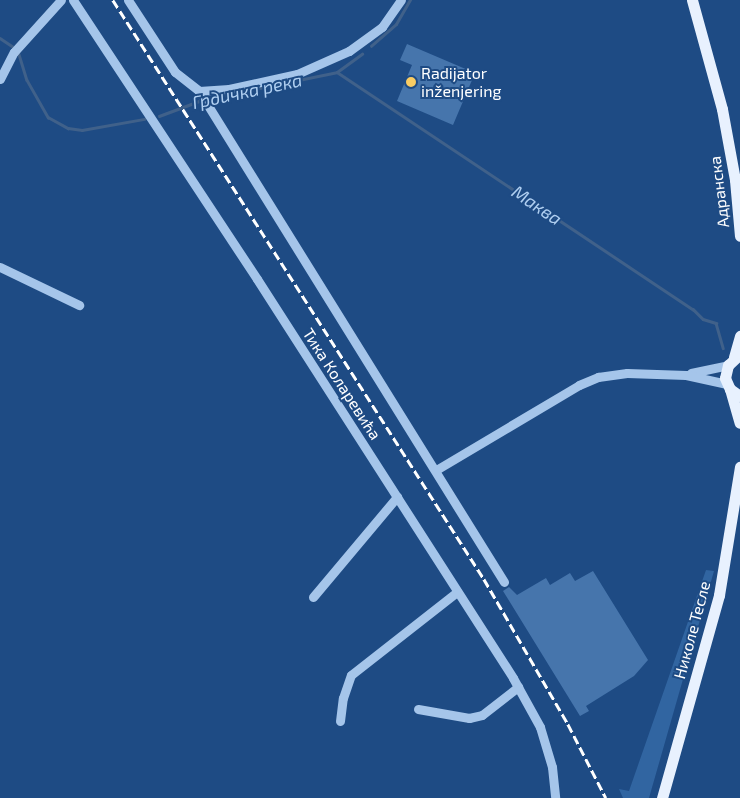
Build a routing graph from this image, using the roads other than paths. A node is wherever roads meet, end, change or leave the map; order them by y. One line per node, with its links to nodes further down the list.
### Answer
1 (61, 0): 6 (street)
2 (73, 0): 19 (street, Тика Коларевића)
3 (128, 0): 8 (street)
4 (401, 0): 8 (street)
5 (692, 0): 9 (main road, Адранска)
6 (4, 62): 7 (street)
7 (0, 79)
8 (200, 93): 18 (street)
9 (740, 236)
10 (0, 267): 11 (street)
11 (79, 305)
12 (740, 336): 13 (main road)
13 (734, 359): 14 (street); 15 (main road)
14 (686, 375): 15 (street); 18 (street)
15 (732, 390): 16 (main road)
16 (740, 423)
17 (740, 466): 27 (main road, Николе Тесле)
18 (436, 470): 20 (street)
19 (397, 497): 21 (street, Тика Коларевића); 22 (street)
20 (504, 582)
21 (457, 592): 23 (street, Тика Коларевића); 25 (street)
22 (313, 597)
23 (518, 687): 24 (street); 26 (street, Тика Коларевића)
24 (418, 709)
25 (340, 721)
26 (555, 798)
27 (662, 798)

